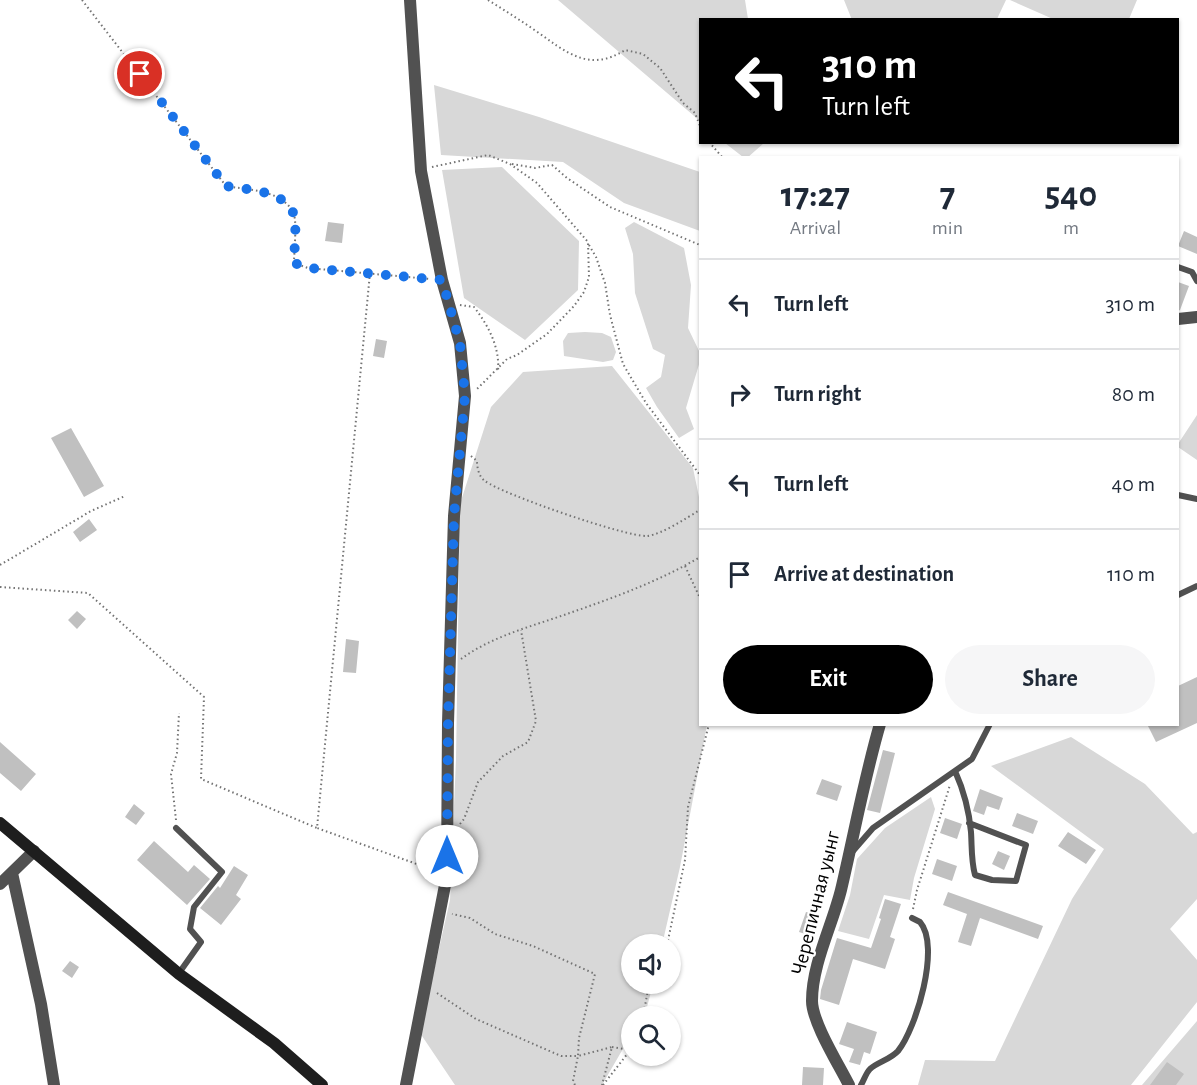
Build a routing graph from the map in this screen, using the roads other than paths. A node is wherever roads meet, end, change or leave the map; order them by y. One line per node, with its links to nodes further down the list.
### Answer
1 (410, 0): 22 (street)
2 (1179, 267): 3 (lane)
3 (1197, 281)
4 (1196, 313): 5 (street)
5 (1179, 320)
6 (1179, 495): 7 (lane)
7 (1197, 500)
8 (1197, 586): 9 (lane)
9 (1179, 595)
10 (880, 726): 17 (street, Черепичная уынг)
11 (989, 726): 12 (lane)
12 (954, 771): 13 (lane); 17 (lane)
13 (969, 823): 13 (lane)
14 (0, 824): 16 (main road)
15 (176, 828): 21 (lane)
16 (34, 851): 18 (street); 21 (main road)
17 (847, 859): 26 (street, Черепичная уынг)
18 (12, 873): 19 (street); 23 (street)
19 (0, 884)
20 (912, 918): 27 (lane)
21 (179, 974): 24 (main road)
22 (407, 1082): 25 (street)
23 (54, 1085)
24 (322, 1085)
25 (392, 1085)
26 (849, 1085)
27 (861, 1085)

